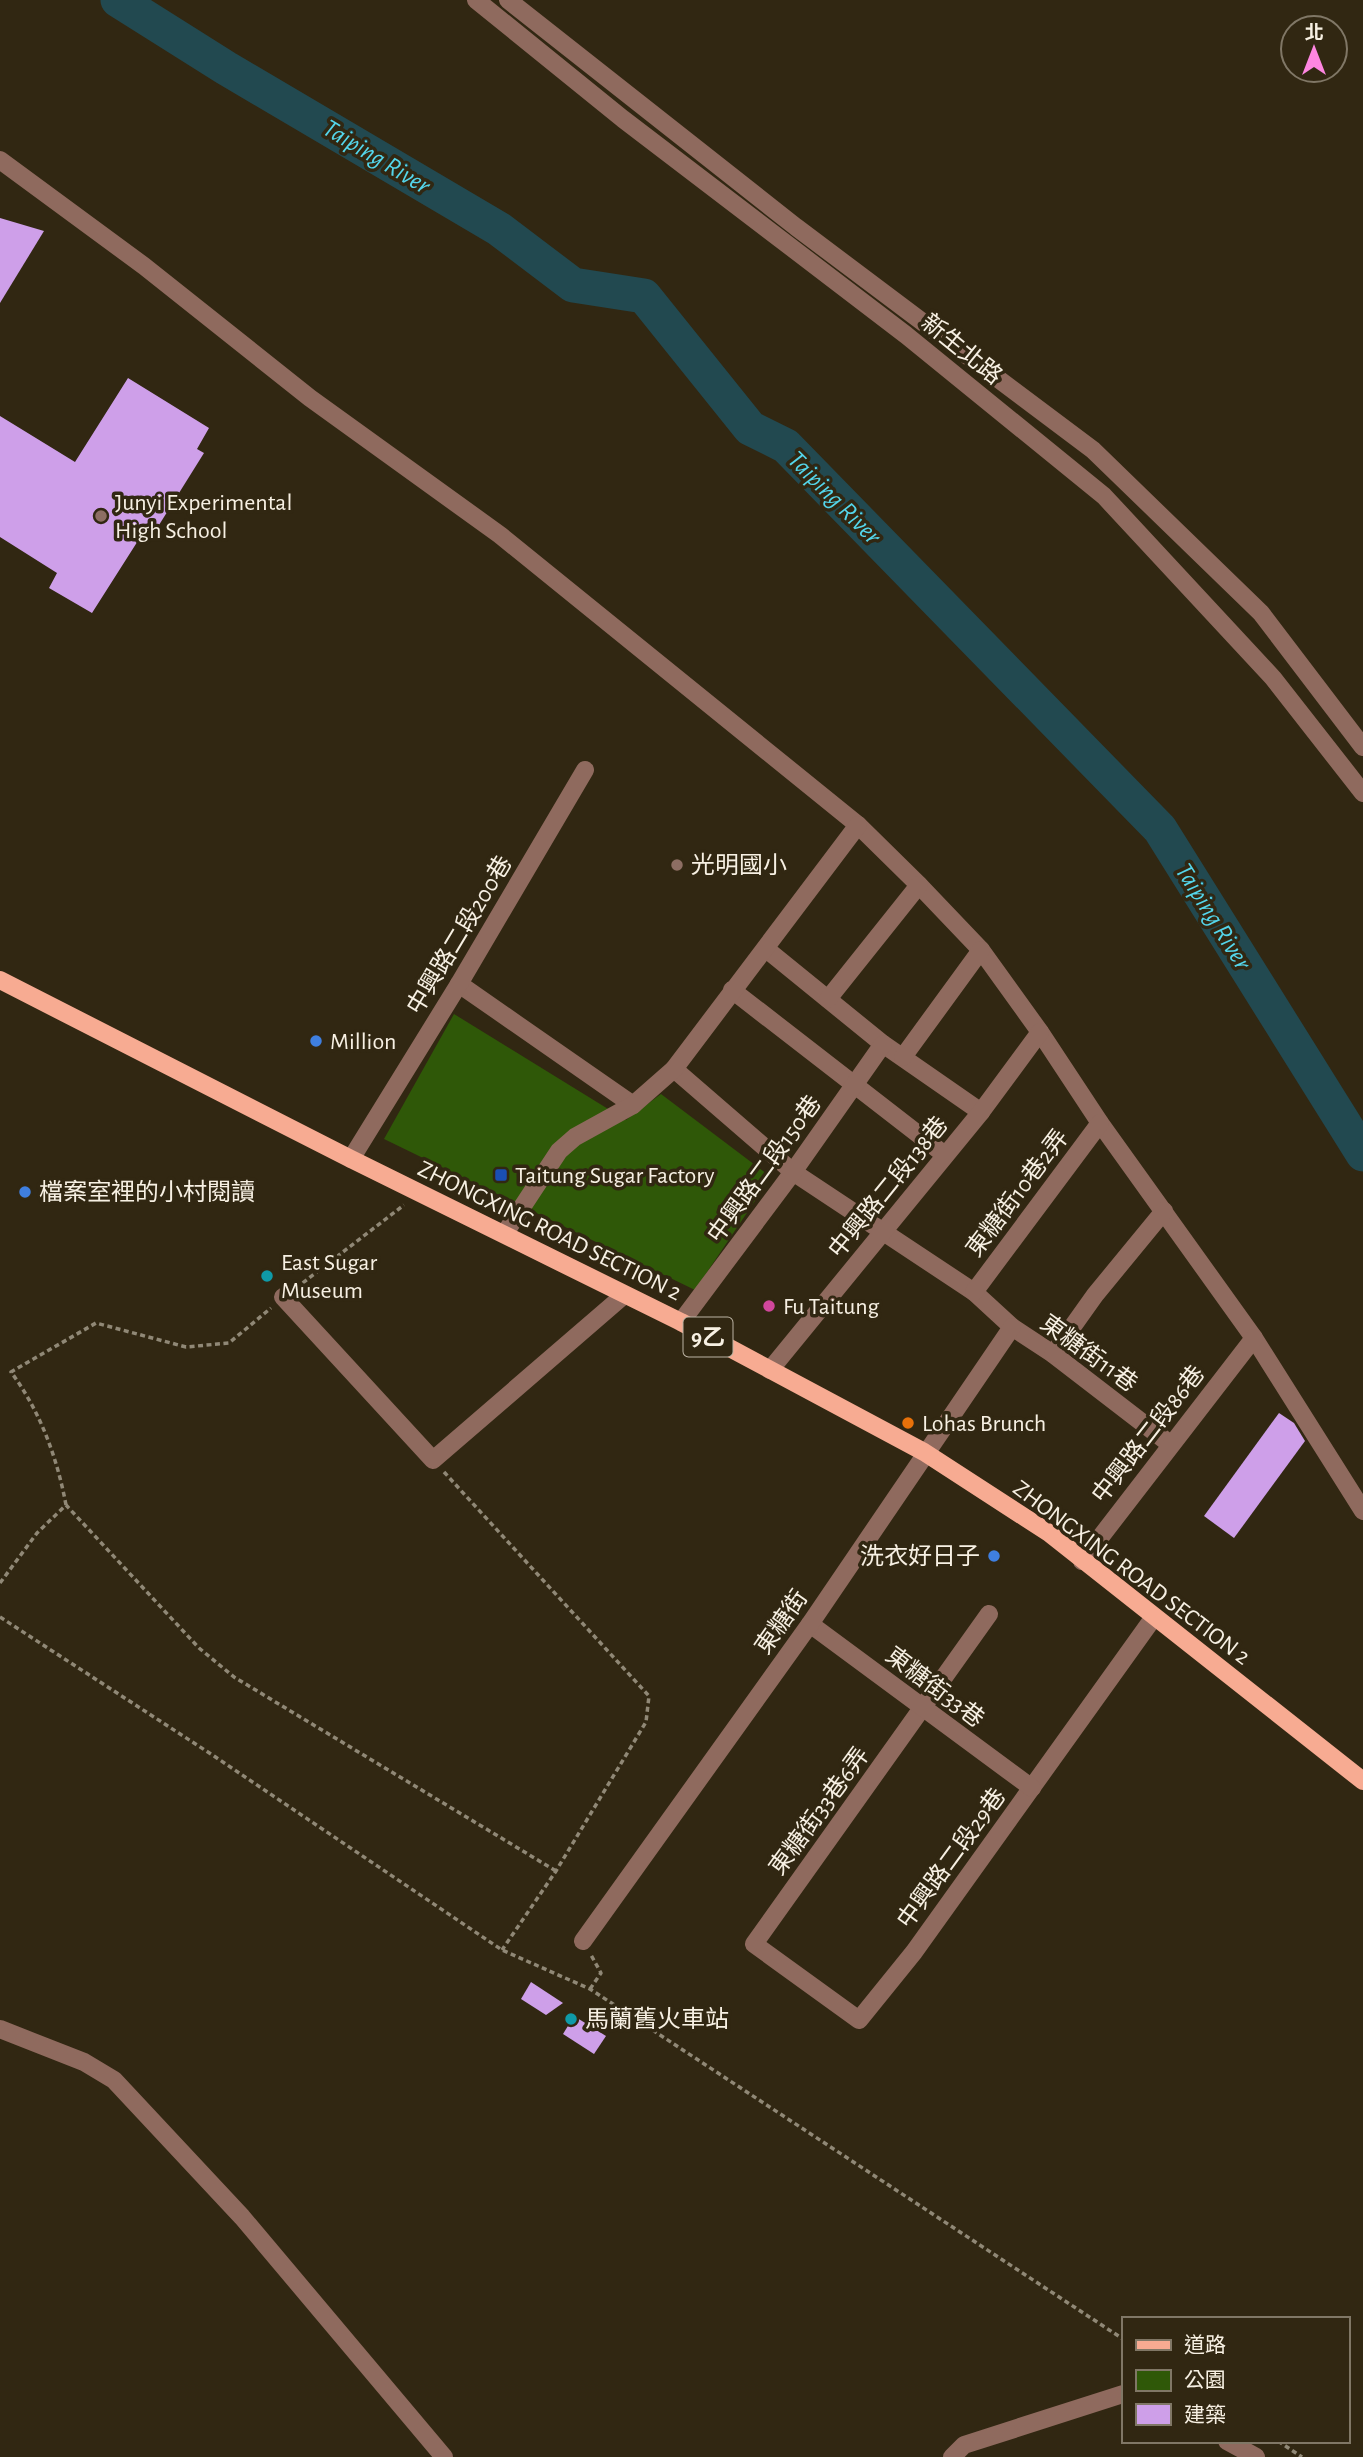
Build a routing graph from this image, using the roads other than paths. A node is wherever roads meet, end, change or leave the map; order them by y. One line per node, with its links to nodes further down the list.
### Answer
1 (476, 0): 6 (street, 新生北路)
2 (508, 0): 4 (street)
3 (0, 160): 7 (street)
4 (1363, 747)
5 (585, 770): 12 (street, 中興路二段200巷)
6 (1363, 793)
7 (858, 825): 8 (street); 9 (street)
8 (919, 885): 10 (street); 14 (street)
9 (766, 949): 13 (street); 14 (street)
10 (981, 950): 15 (street); 17 (street)
11 (0, 979): 24 (main road, ZHONGXING ROAD SECTION 2 / 9乙)
12 (460, 984): 20 (street); 24 (street, 中興路二段200巷)
13 (732, 990): 18 (street); 19 (street)
14 (828, 999): 16 (street)
15 (1040, 1032): 21 (street, 中興路二段138巷); 22 (street)
16 (883, 1044): 17 (street); 19 (street, 中興路二段150巷)
17 (903, 1057): 21 (street)
18 (674, 1069): 20 (street); 25 (street, 東糖街11巷)
19 (854, 1087): 23 (street); 25 (street, 中興路二段150巷)
20 (634, 1105): 28 (street)
21 (981, 1112): 23 (street, 中興路二段138巷)
22 (1100, 1123): 26 (street); 29 (street, 東糖街10巷2弄)
23 (945, 1155): 27 (street, 中興路二段138巷)
24 (351, 1159): 28 (main road, ZHONGXING ROAD SECTION 2 / 9乙)
25 (793, 1172): 27 (street, 東糖街11巷); 32 (street, 中興路二段150巷)
26 (1164, 1211): 34 (street); 35 (street)
27 (883, 1231): 29 (street, 東糖街11巷); 36 (street, 中興路二段138巷)
28 (505, 1233): 30 (main road, ZHONGXING ROAD SECTION 2 / 9乙)
29 (974, 1292): 33 (street, 東糖街11巷)
30 (623, 1296): 31 (street); 32 (main road, ZHONGXING ROAD SECTION 2 / 9乙)
31 (283, 1297)
32 (681, 1322): 36 (main road, ZHONGXING ROAD SECTION 2 / 9乙)
33 (1012, 1327): 35 (street, 東糖街11巷); 38 (street, 東糖街)
34 (1254, 1338): 37 (street, 中興路二段86巷); 39 (street)
35 (1053, 1354): 37 (street, 東糖街11巷)
36 (769, 1370): 38 (main road, ZHONGXING ROAD SECTION 2 / 9乙)
37 (1170, 1444): 40 (street, 中興路二段86巷)
38 (924, 1452): 40 (main road, ZHONGXING ROAD SECTION 2 / 9乙); 43 (street, 東糖街)
39 (1363, 1511)
40 (1082, 1561): 42 (main road, ZHONGXING ROAD SECTION 2 / 9乙)
41 (989, 1614): 44 (street, 東糖街33巷6弄)
42 (1154, 1617): 45 (main road, ZHONGXING ROAD SECTION 2 / 9乙); 46 (street, 中興路二段29巷)
43 (810, 1624): 44 (street, 東糖街33巷); 47 (street, 東糖街)
44 (924, 1707): 46 (street, 東糖街33巷); 48 (street, 東糖街33巷6弄)
45 (1363, 1781)
46 (1032, 1788): 48 (street, 中興路二段29巷)
47 (583, 1941)
48 (754, 1944)
49 (0, 2029): 52 (street)
50 (1122, 2394): 53 (street)
51 (1231, 2443): 54 (street)
52 (444, 2457)
53 (952, 2457)
54 (1256, 2457)

